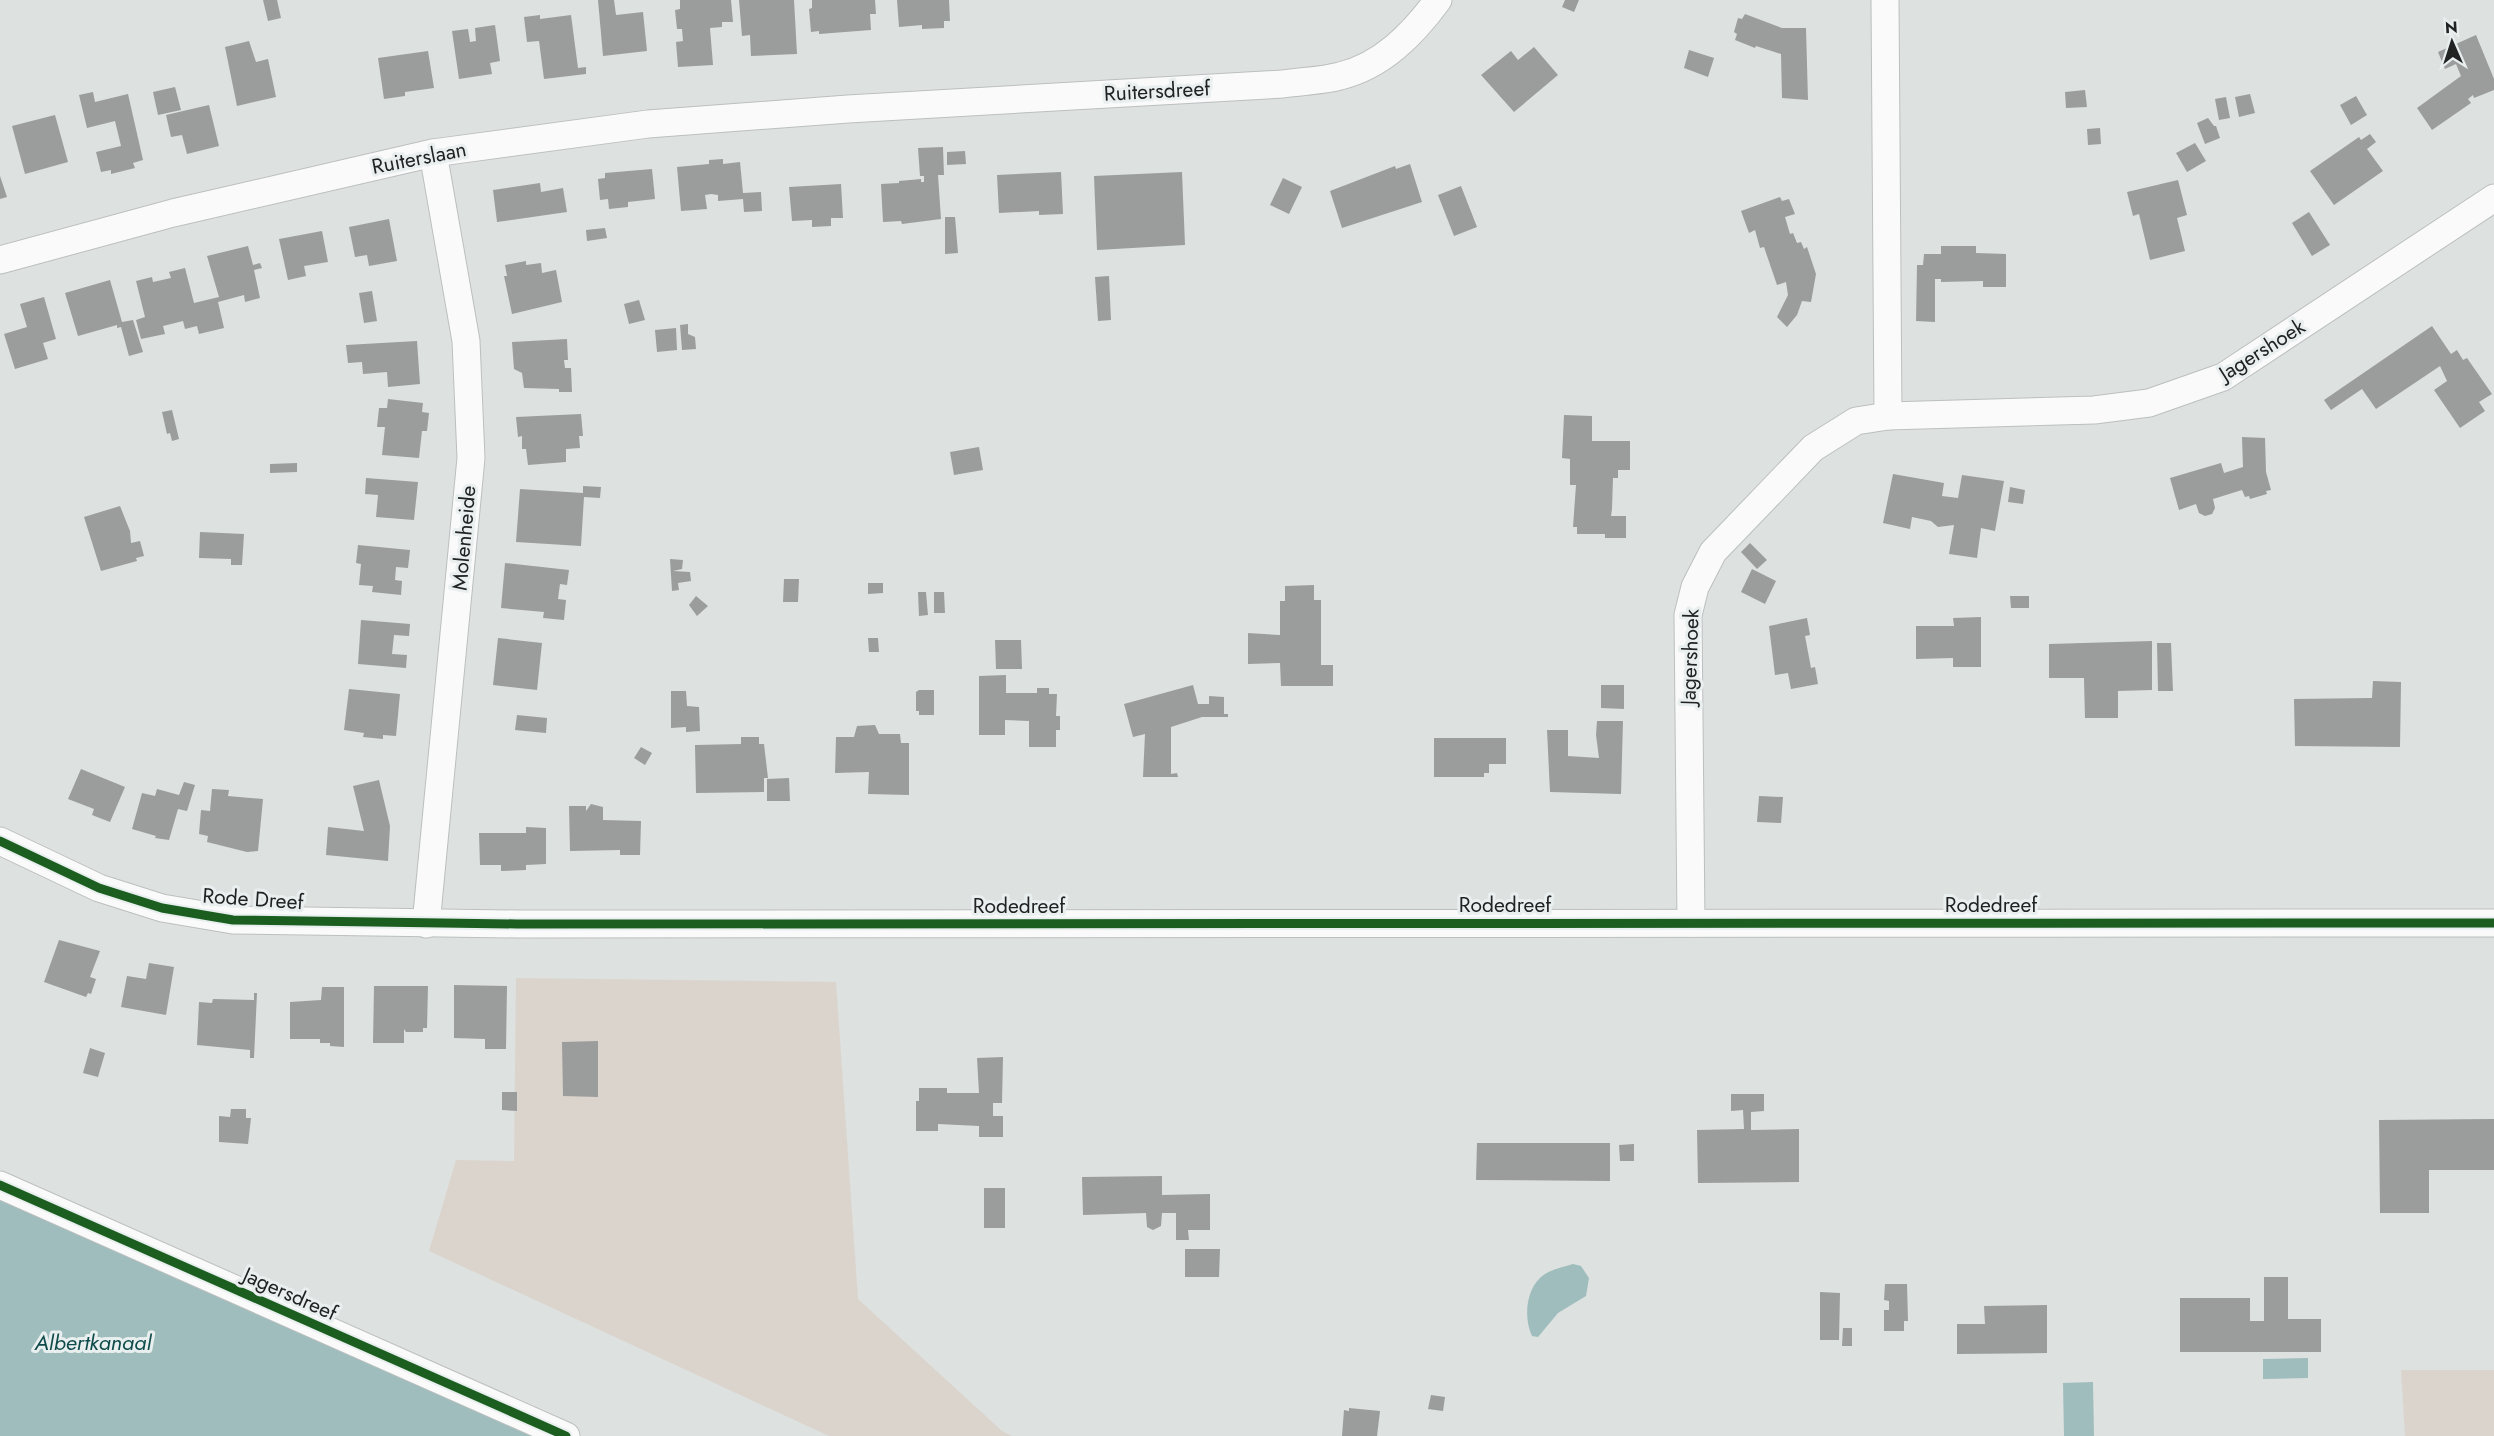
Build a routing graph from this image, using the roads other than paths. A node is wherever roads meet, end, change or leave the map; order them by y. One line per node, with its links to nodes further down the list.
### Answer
1 (1438, 0): 3 (street, Ruitersdreef)
2 (1885, 0): 7 (street)
3 (848, 109): 4 (street, Ruiterslaan)
4 (433, 153): 6 (street, Ruiterslaan); 11 (street, Molenheide)
5 (2494, 198): 7 (street, Jagershoek)
6 (0, 260)
7 (1888, 416): 10 (street, Jagershoek)
8 (0, 841): 11 (street, Rode Dreef)
9 (2494, 922): 10 (street, Rodedreef)
10 (1691, 923): 12 (street, Rodedreef)
11 (426, 924): 12 (street, Rode Dreef)
12 (517, 924)
13 (0, 1185): 14 (street, Jagersdreef)
14 (566, 1436)

